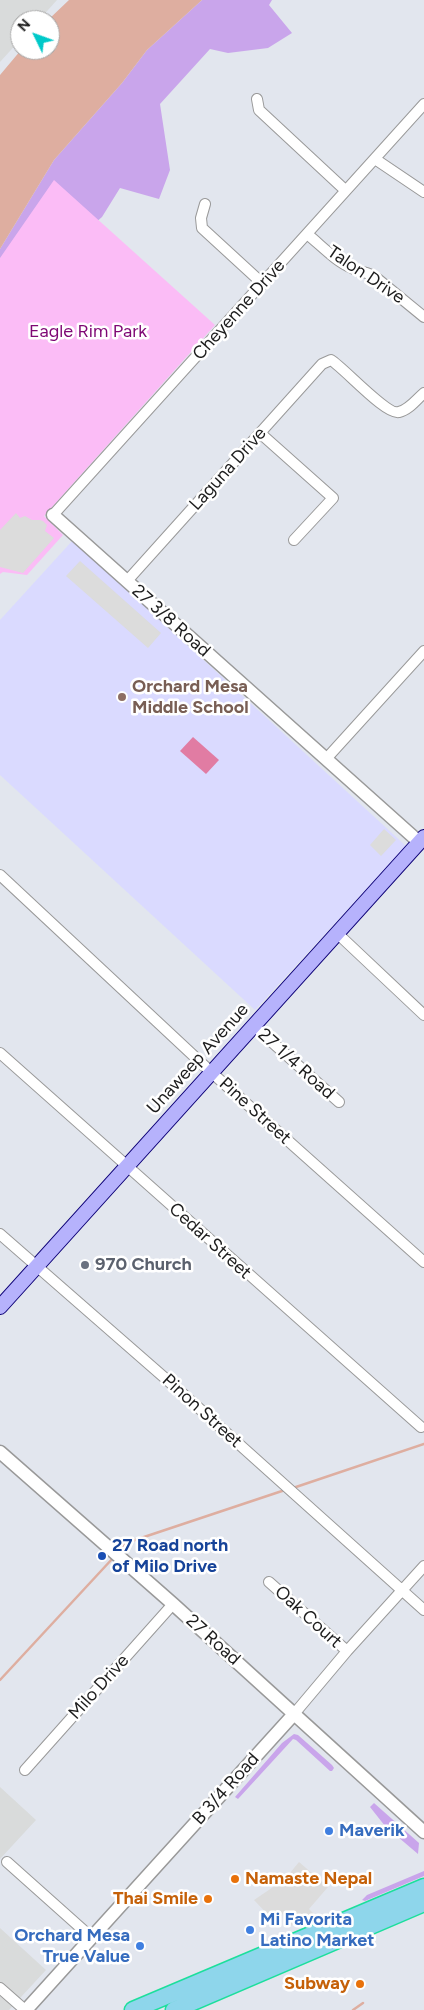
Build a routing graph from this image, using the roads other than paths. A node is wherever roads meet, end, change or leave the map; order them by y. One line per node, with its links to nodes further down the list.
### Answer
1 (257, 99): 4 (street)
2 (424, 104): 3 (street, Cheyenne Drive)
3 (375, 159): 4 (street, Cheyenne Drive); 5 (street)
4 (345, 190): 7 (street, Cheyenne Drive)
5 (424, 192)
6 (205, 204): 8 (street)
7 (307, 234): 8 (street, Cheyenne Drive); 9 (street, Talon Drive)
8 (263, 284): 12 (street, Cheyenne Drive)
9 (424, 317)
10 (424, 392): 11 (street, Laguna Drive)
11 (260, 433): 13 (street); 14 (street, Laguna Drive)
12 (53, 515): 14 (street, 27 3/8 Road)
13 (294, 540)
14 (127, 582): 16 (street, 27 3/8 Road)
15 (424, 651): 16 (street)
16 (326, 760): 17 (street, 27 3/8 Road)
17 (422, 842): 19 (main road, Unaweep Avenue)
18 (0, 875): 23 (street, Pine Street)
19 (338, 934): 20 (street); 21 (main road, Unaweep Avenue)
20 (424, 1015)
21 (254, 1026): 23 (main road, Unaweep Avenue); 24 (street, 27 1/4 Road)
22 (0, 1053): 25 (street, Cedar Street)
23 (211, 1072): 25 (main road, Unaweep Avenue); 27 (street, Pine Street)
24 (339, 1102)
25 (127, 1166): 28 (main road, Unaweep Avenue); 30 (street, Cedar Street)
26 (0, 1234): 28 (street, Pinon Street)
27 (424, 1262)
28 (37, 1267): 29 (main road, Unaweep Avenue); 34 (street, Pinon Street)
29 (0, 1307)
30 (421, 1427)
31 (0, 1452): 35 (street, 27 Road)
32 (424, 1566): 34 (street, B 3/4 Road)
33 (270, 1582): 37 (street, Oak Court)
34 (402, 1589): 36 (street, Pinon Street); 37 (street, B 3/4 Road)
35 (173, 1604): 38 (street, 27 Road); 39 (street, Milo Drive)
36 (424, 1610)
37 (347, 1652): 38 (street, B 3/4 Road)
38 (294, 1714): 40 (street, 27 Road); 44 (street, B 3/4 Road)
39 (25, 1770)
40 (424, 1832)
41 (7, 1862): 44 (street)
42 (424, 1887): 47 (highway)
43 (424, 1903): 48 (highway)
44 (91, 1937): 46 (street, B 3/4 Road)
45 (0, 1988): 46 (street)
46 (26, 2010)
47 (133, 2010)
48 (174, 2010)

